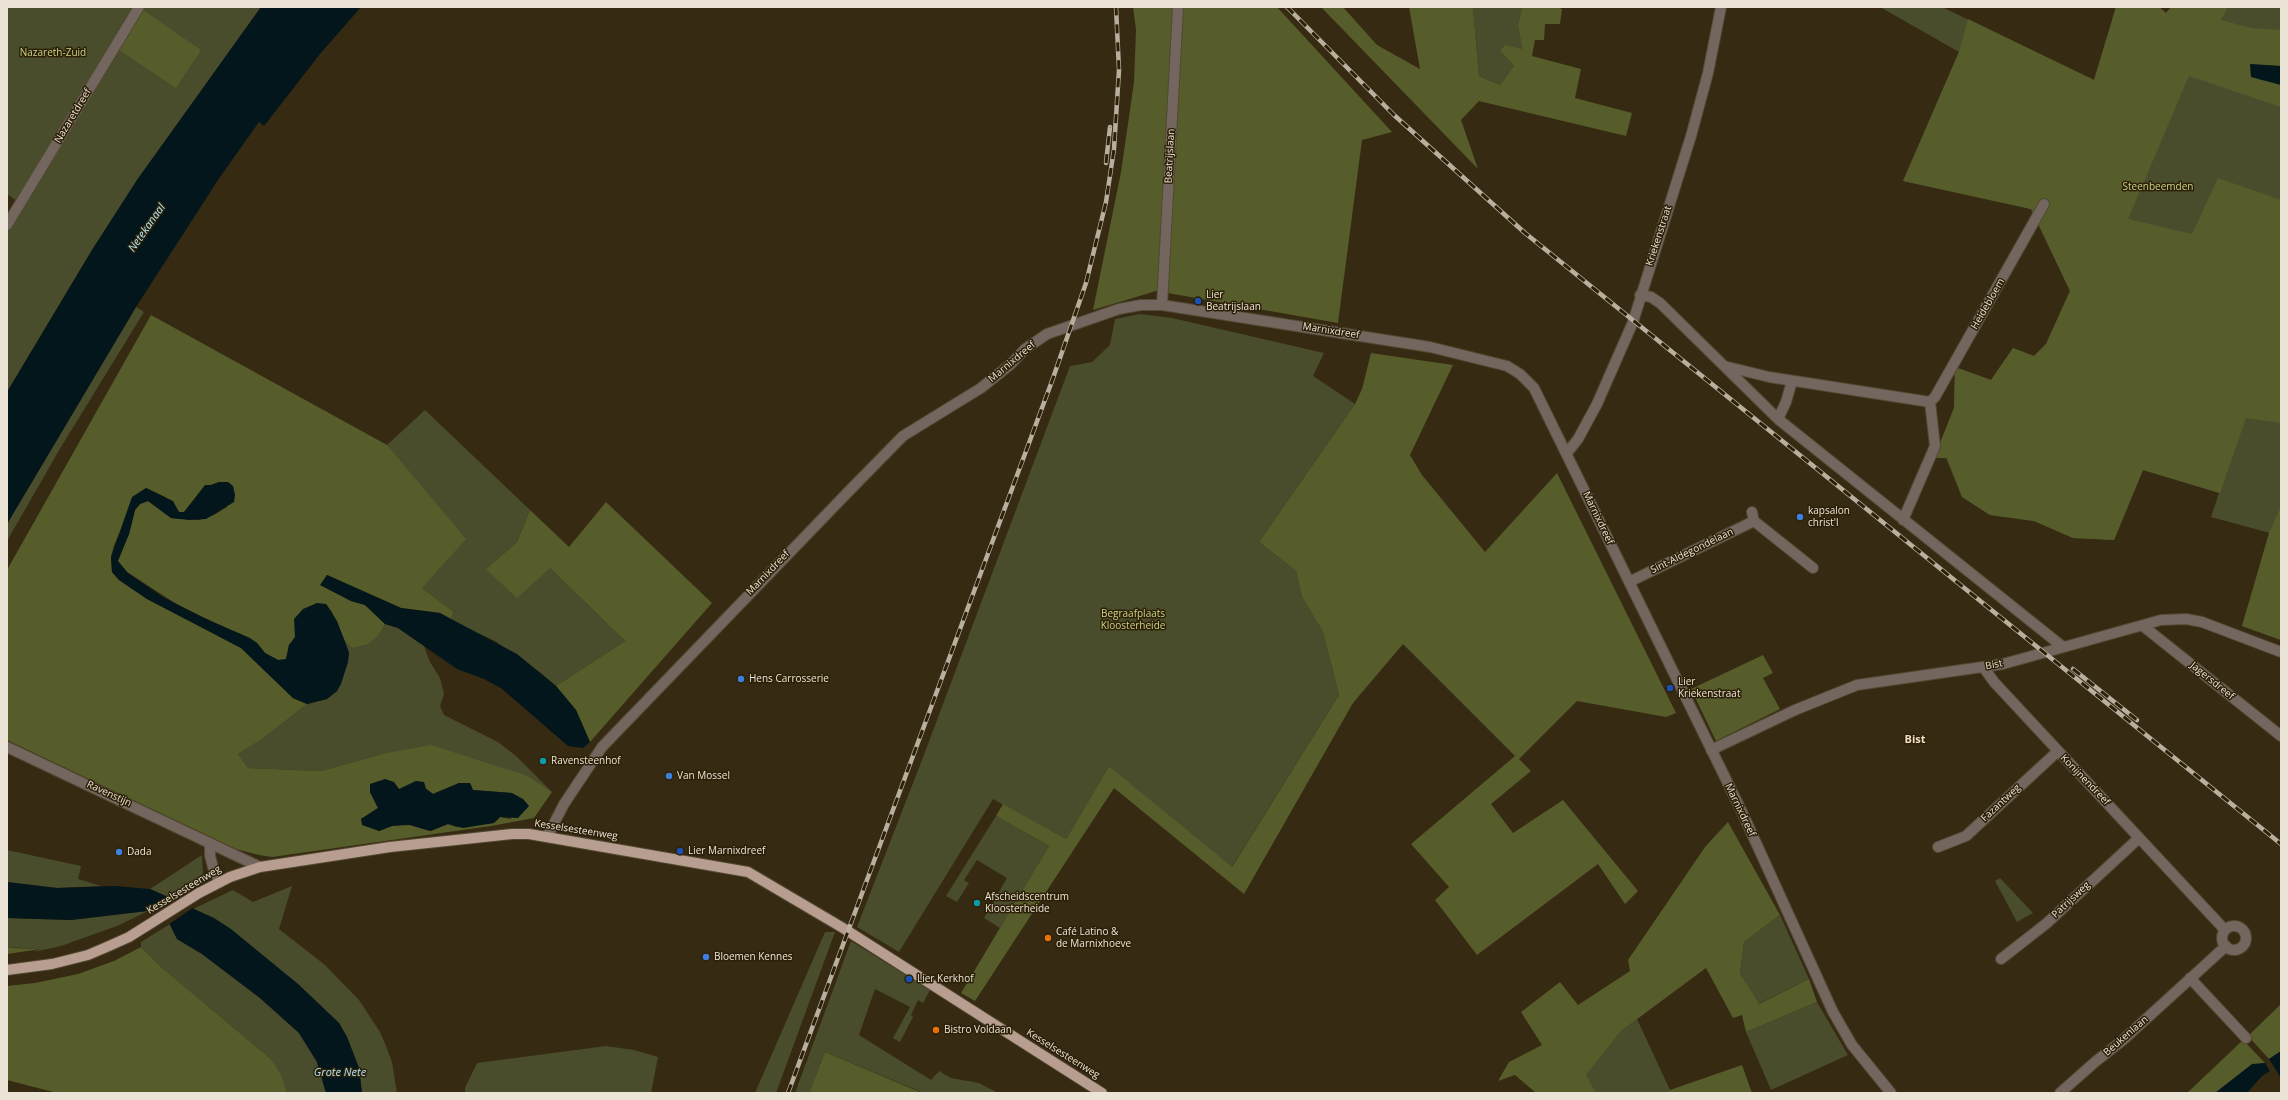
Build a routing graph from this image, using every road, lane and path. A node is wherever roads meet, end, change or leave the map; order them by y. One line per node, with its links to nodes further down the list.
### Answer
1 (139, 7): 5 (street, Nazaretdreef)
2 (1178, 7): 7 (street, Beatrijslaan)
3 (1721, 7): 6 (street, Kriekenstraat)
4 (2044, 204): 10 (street, Heidebloem)
5 (7, 225)
6 (1640, 295): 8 (street); 12 (street, Kriekenstraat)
7 (1162, 305): 12 (street, Marnixdreef); 24 (street, Marnixdreef)
8 (1724, 366): 9 (street); 11 (street)
9 (1792, 381): 10 (street); 11 (street)
10 (1930, 402): 13 (street)
11 (1778, 418): 13 (street)
12 (1567, 453): 15 (street, Marnixdreef)
13 (1903, 520): 17 (street)
14 (1813, 568): 15 (street, Sint-Aldegondelaan)
15 (1629, 582): 22 (street, Marnixdreef)
16 (2143, 626): 17 (street, Bist); 18 (street, Bist); 20 (street, Jagersdreef)
17 (2063, 647): 19 (street, Bist)
18 (2281, 652)
19 (1984, 668): 22 (street, Bist); 23 (street, Konijnendreef)
20 (2281, 736)
21 (7, 747): 26 (street, Ravenstijn)
22 (1711, 750): 37 (street, Marnixdreef)
23 (2058, 751): 25 (street, Konijnendreef); 27 (street, Fazantweg)
24 (547, 837): 28 (main road, Kesselsesteenweg); 36 (main road, Kesselsesteenweg)
25 (2139, 838): 30 (street, Konijnendreef); 32 (street, Patrijsweg)
26 (210, 843): 28 (street, Ravenstijn); 29 (street)
27 (1938, 847)
28 (260, 866): 29 (main road, Kesselsesteenweg)
29 (220, 882): 33 (main road, Kesselsesteenweg)
30 (2225, 930): 31 (street); 31 (street)
31 (2226, 946): 34 (street, Beukenlaan)
32 (2001, 959)
33 (7, 970)
34 (2190, 978): 35 (street); 38 (street, Beukenlaan)
35 (2246, 1038)
36 (1102, 1093)
37 (1891, 1093)
38 (2060, 1093)

